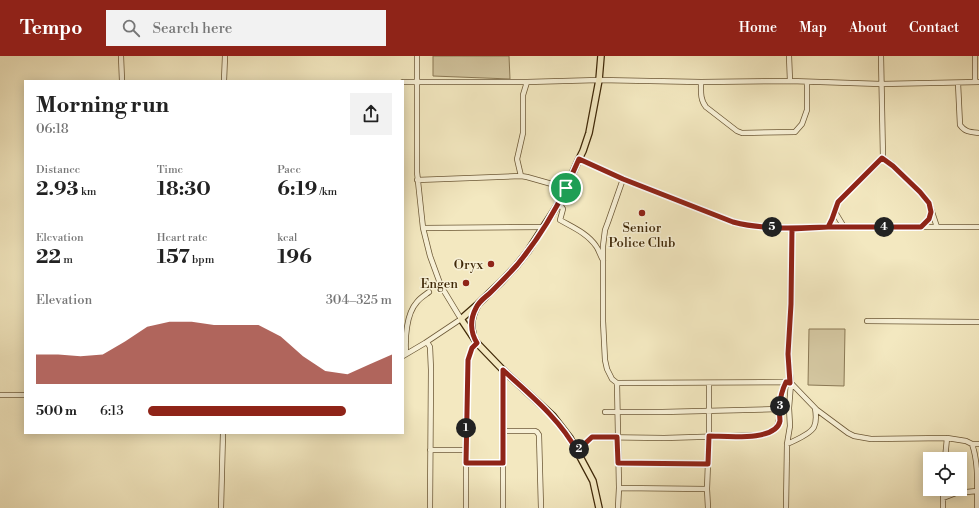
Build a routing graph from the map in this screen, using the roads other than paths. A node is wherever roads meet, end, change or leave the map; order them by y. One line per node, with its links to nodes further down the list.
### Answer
1 (121, 56): 8 (street)
2 (225, 56): 9 (street)
3 (417, 56): 13 (street)
4 (601, 56): 10 (main road)
5 (789, 56): 11 (street)
6 (881, 56): 19 (street)
7 (975, 56): 17 (street)
8 (122, 80)
9 (224, 80)
10 (599, 80): 14 (street); 15 (street); 22 (main road)
11 (790, 81): 15 (street); 16 (street)
12 (406, 82): 13 (street)
13 (417, 82): 14 (street); 25 (street)
14 (527, 82): 23 (street)
15 (701, 82): 16 (street)
16 (807, 82): 19 (street)
17 (977, 82): 18 (street)
18 (958, 83): 19 (street); 20 (street)
19 (881, 84): 21 (street)
20 (979, 132)
21 (882, 158): 28 (street); 29 (street)
22 (579, 159): 24 (street); 26 (main road)
23 (522, 176): 25 (street); 26 (street)
24 (623, 179): 37 (street); 38 (street)
25 (417, 180): 36 (street)
26 (566, 188): 27 (main road)
27 (559, 203): 30 (main road); 38 (street)
28 (835, 212): 31 (street); 32 (street)
29 (931, 212): 33 (street); 34 (street)
30 (544, 227): 36 (street); 40 (main road)
31 (828, 227): 32 (street); 37 (street)
32 (844, 227): 33 (street)
33 (921, 227): 34 (street)
34 (937, 227): 35 (street)
35 (979, 227)
36 (423, 228): 41 (street)
37 (792, 229): 48 (street)
38 (603, 261): 50 (street)
39 (429, 292): 46 (street)
40 (478, 304): 41 (main road); 45 (main road)
41 (461, 319): 44 (street); 45 (main road)
42 (867, 321): 43 (street)
43 (979, 322)
44 (427, 342): 46 (street); 66 (street)
45 (476, 342): 47 (main road); 67 (street)
46 (404, 355)
47 (503, 370): 58 (street); 68 (main road)
48 (788, 382): 49 (street); 53 (street); 54 (street); 63 (street)
49 (709, 383): 50 (street); 55 (street)
50 (617, 384): 57 (street)
51 (0, 395): 52 (street)
52 (24, 395)
53 (815, 408): 62 (street); 63 (street)
54 (779, 409): 55 (street); 60 (street)
55 (710, 411): 57 (street); 60 (street)
56 (605, 412): 57 (street)
57 (617, 412): 61 (street)
58 (503, 431): 71 (street); 83 (street)
59 (223, 434): 79 (street)
60 (709, 436): 61 (street); 73 (street)
61 (617, 437): 68 (street); 72 (street)
62 (947, 438): 64 (street); 69 (street)
63 (788, 444): 87 (street)
64 (972, 444): 65 (street); 76 (street)
65 (979, 444)
66 (430, 450): 67 (street); 80 (street)
67 (466, 450): 70 (street)
68 (577, 451): 84 (main road)
69 (946, 452)
70 (466, 463): 71 (street); 81 (street)
71 (503, 463): 82 (street)
72 (618, 463): 73 (street); 74 (street)
73 (708, 464): 75 (street)
74 (619, 488): 75 (street); 85 (street)
75 (707, 489): 86 (street)
76 (977, 491): 77 (street); 78 (street)
77 (943, 498): 88 (street)
78 (978, 498): 89 (street)
79 (221, 508)
80 (430, 508)
81 (466, 508)
82 (503, 508)
83 (541, 508)
84 (599, 508)
85 (618, 508)
86 (708, 508)
87 (786, 508)
88 (943, 508)
89 (977, 508)

